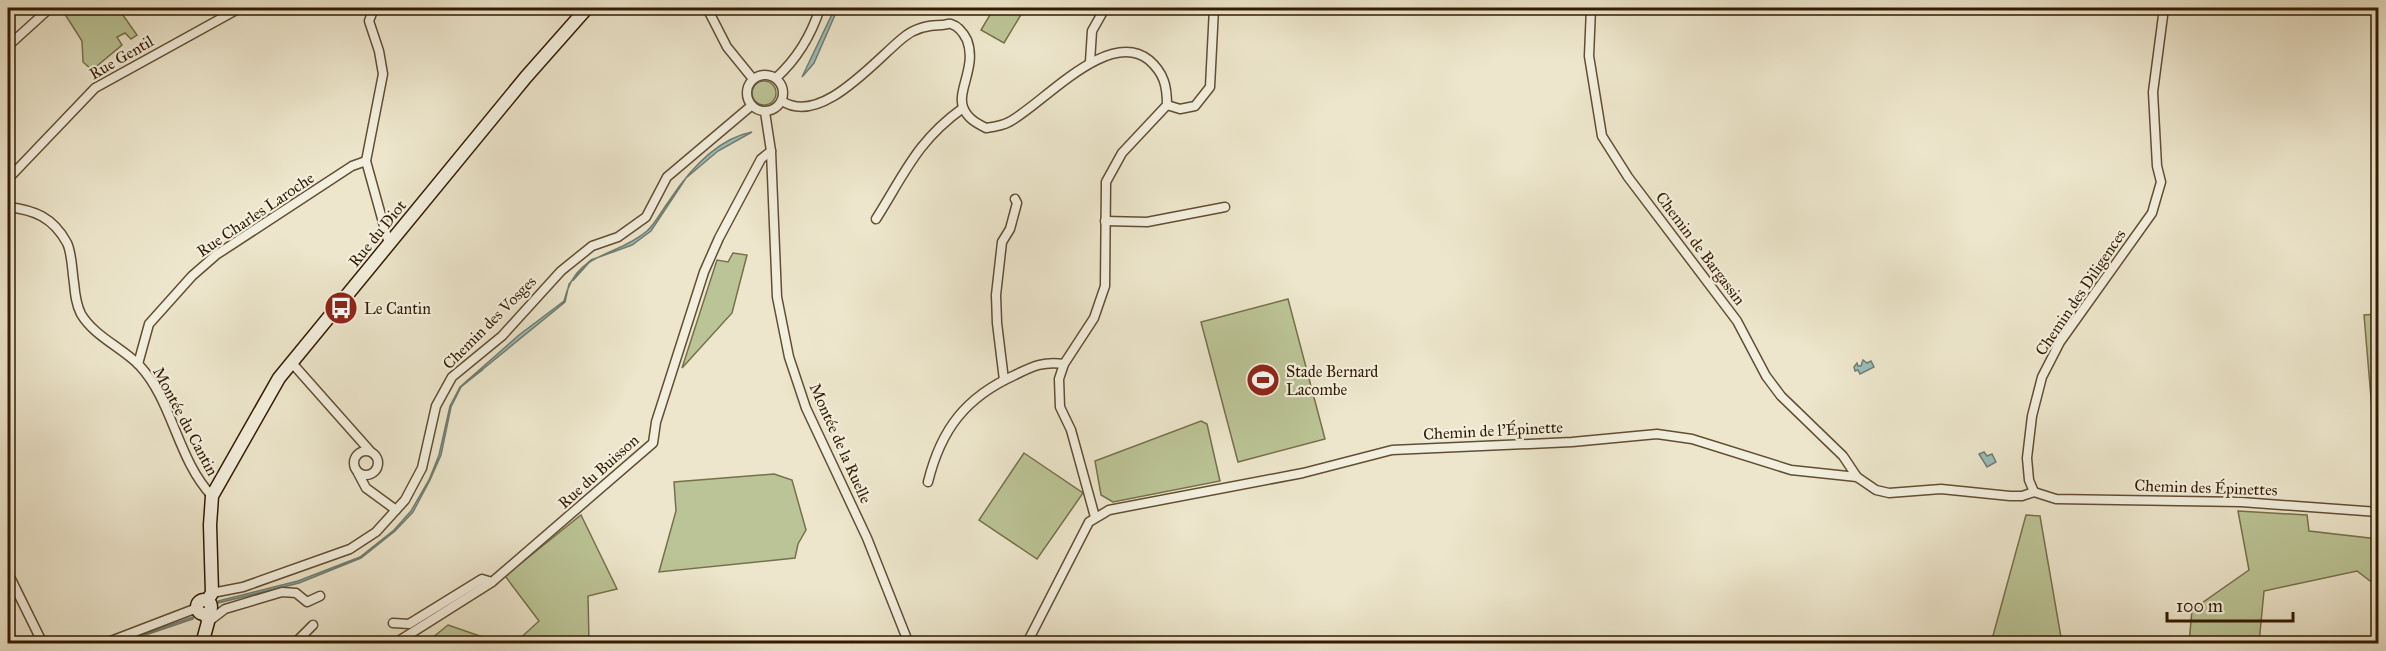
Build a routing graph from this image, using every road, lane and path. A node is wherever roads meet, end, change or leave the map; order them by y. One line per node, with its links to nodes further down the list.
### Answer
1 (50, 8): 11 (street)
2 (240, 8): 22 (street, Rue Gentil)
3 (374, 8): 21 (street)
4 (587, 8): 28 (street, Rue du Diot)
5 (707, 8): 14 (street)
6 (820, 8): 13 (street)
7 (1105, 8): 12 (street)
8 (1214, 8): 16 (street)
9 (1591, 8): 35 (street, Chemin de Bargassin)
10 (2164, 8): 37 (street, Chemin des Diligences)
11 (8, 46)
12 (1090, 62): 16 (street); 18 (street)
13 (776, 78): 14 (street); 15 (street)
14 (753, 79): 17 (street)
15 (782, 101): 18 (street); 19 (street)
16 (1167, 105): 27 (street)
17 (751, 106): 19 (street); 39 (street, Chemin des Vosges)
18 (963, 108): 26 (street)
19 (765, 112): 20 (street, Montée de la Ruelle)
20 (771, 151): 43 (street, Rue du Buisson); 48 (street, Montée de la Ruelle)
21 (366, 161): 28 (street); 30 (street, Rue Charles Laroche)
22 (8, 179)
23 (1015, 200): 32 (street)
24 (8, 207): 30 (street, Montée du Cantin)
25 (1225, 207): 27 (street)
26 (876, 219)
27 (1105, 221): 31 (street)
28 (389, 244): 29 (street, Rue du Diot)
29 (292, 363): 33 (street); 38 (street, Rue du Diot)
30 (138, 364): 38 (street, Montée du Cantin)
31 (1064, 364): 32 (street); 41 (street)
32 (1004, 380): 36 (street)
33 (370, 452): 34 (street); 34 (street)
34 (358, 473): 39 (street)
35 (1857, 477): 37 (street, Chemin de l'Épinette); 41 (street, Chemin de l'Épinette)
36 (928, 482)
37 (2034, 492): 40 (street, Chemin des Épinettes)
38 (212, 496): 45 (street, Rue du Diot)
39 (396, 510): 45 (street, Chemin des Vosges)
40 (2379, 512)
41 (1095, 516): 54 (street)
42 (8, 573): 49 (street)
43 (492, 582): 46 (street); 53 (street, Rue du Buisson)
44 (320, 596): 45 (street)
45 (206, 607): 50 (street); 51 (street, Rue du Diot)
46 (393, 623)
47 (313, 625): 52 (street)
48 (907, 640)
49 (43, 644)
50 (103, 644)
51 (202, 644)
52 (294, 644)
53 (394, 644)
54 (1024, 644)

